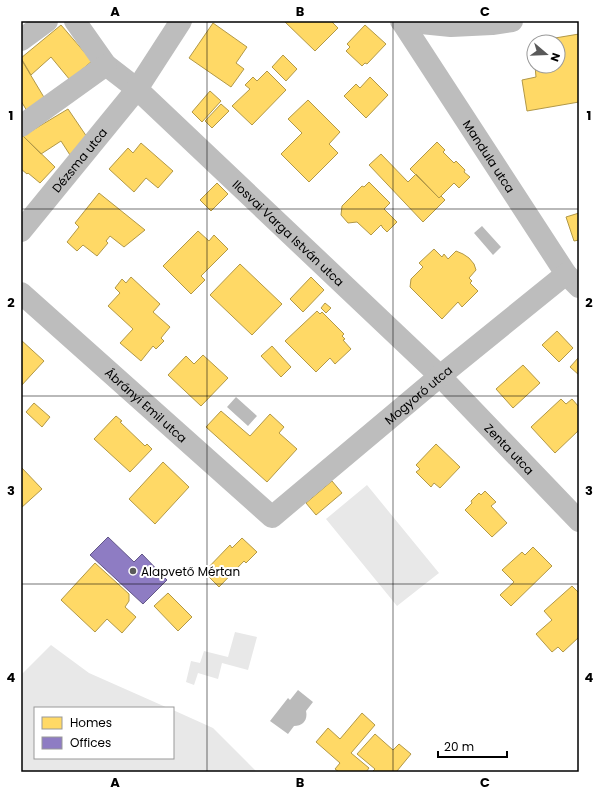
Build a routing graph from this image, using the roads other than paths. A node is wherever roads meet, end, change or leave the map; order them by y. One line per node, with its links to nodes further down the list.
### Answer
1 (47, 21): 6 (street)
2 (75, 21): 7 (street, Ilosvai Varga István utca)
3 (181, 21): 8 (street, Dézsma utca)
4 (402, 21): 5 (street); 11 (street, Mandula utca)
5 (512, 21)
6 (21, 40)
7 (106, 65): 8 (street, Ilosvai Varga István utca); 9 (street)
8 (137, 89): 10 (street, Dézsma utca); 13 (street, Ilosvai Varga István utca)
9 (21, 126)
10 (21, 231)
11 (573, 280): 13 (street, Mogyoró utca)
12 (21, 293): 14 (street, Ábrányi Emil utca)
13 (440, 376): 14 (street, Mogyoró utca); 15 (street, Zenta utca)
14 (272, 517)
15 (579, 521)

